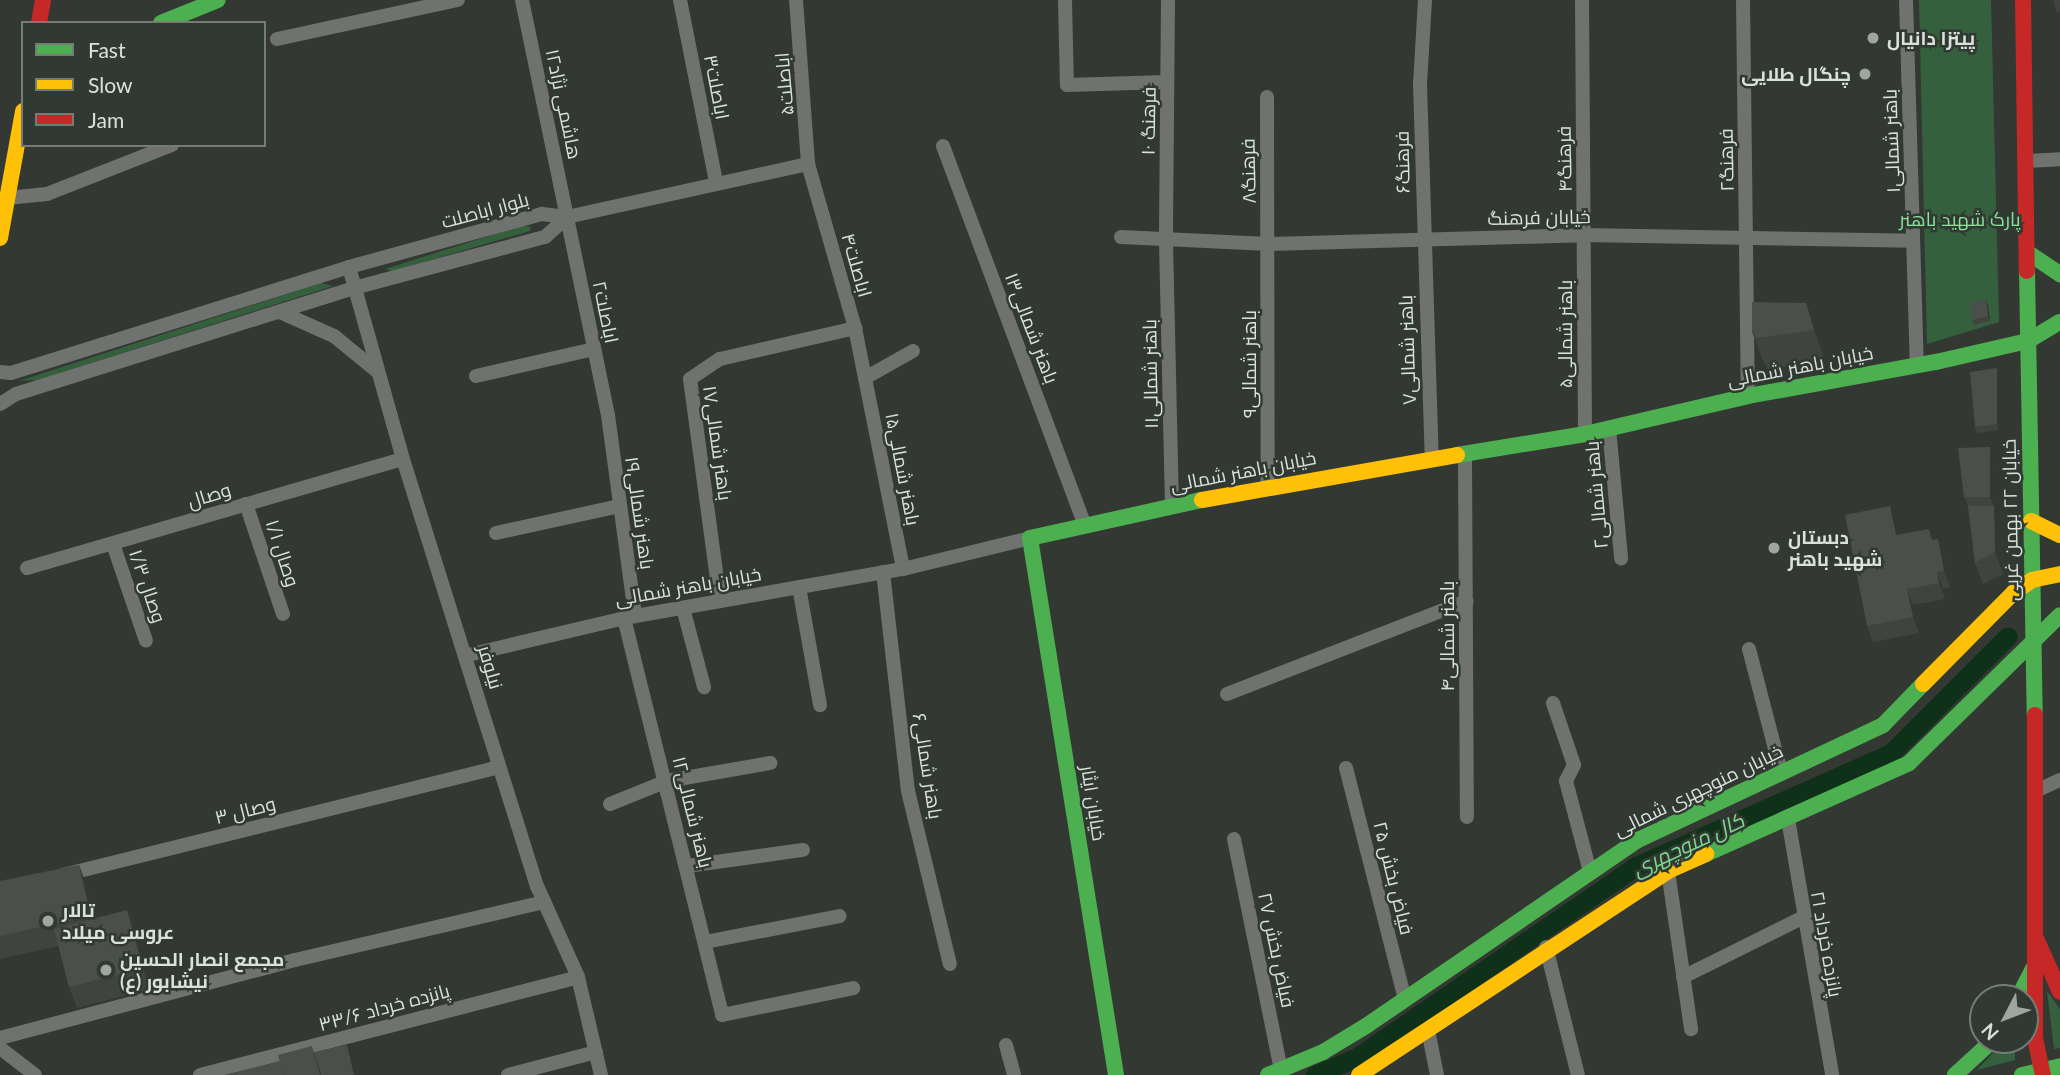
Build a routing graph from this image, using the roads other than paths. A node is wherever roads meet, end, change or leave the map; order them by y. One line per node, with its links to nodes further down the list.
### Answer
1 (43, 0): 14 (street)
2 (218, 0): 15 (street)
3 (458, 0): 16 (street)
4 (522, 0): 27 (street, هاشمی نژاد۱۲)
5 (680, 0): 25 (street, اباصلت۳)
6 (796, 0): 24 (street, اباصلت۵)
7 (1065, 0): 17 (street)
8 (1168, 0): 17 (street, فرهنگ ۱۰)
9 (1425, 0): 32 (street, فرهنگ۶)
10 (1582, 0): 28 (street, فرهنگ۴)
11 (1743, 0): 29 (street, فرهنگ۲)
12 (1906, 0): 33 (street, باهنر شمالی۱)
13 (2023, 0): 23 (street, خیابان ۲۲ بهمن غربی)
14 (39, 21)
15 (166, 21)
16 (277, 39)
17 (1167, 82): 34 (street, فرهنگ ۱۰)
18 (1266, 97): 35 (street, فرهنگ۸)
19 (21, 122): 26 (street)
20 (943, 146): 65 (street, باهنر شمالی۱۳)
21 (167, 147): 26 (street)
22 (2060, 159): 23 (street)
23 (2026, 161): 36 (street, خیابان ۲۲ بهمن غربی)
24 (808, 164): 25 (street); 42 (street, اباصلت۴)
25 (716, 181): 27 (street)
26 (7, 198): 31 (street)
27 (567, 217): 37 (street, بلوار اباصلت); 39 (street); 44 (street, اباصلت۲)
28 (1584, 235): 29 (street, خیابان فرهنگ); 32 (street, خیابان فرهنگ); 56 (street, باهنر شمالی۵)
29 (1747, 235): 33 (street, خیابان فرهنگ); 52 (street, فرهنگ۲)
30 (1121, 237): 34 (street, خیابان فرهنگ)
31 (0, 238)
32 (1423, 239): 35 (street, خیابان فرهنگ); 59 (street, باهنر شمالی۷)
33 (1913, 241): 46 (street, باهنر شمالی۱)
34 (1166, 242): 35 (street, خیابان فرهنگ); 63 (street, باهنر شمالی۱۱)
35 (1269, 244): 60 (street, باهنر شمالی۹)
36 (2027, 252): 38 (street); 43 (street, خیابان ۲۲ بهمن غربی)
37 (349, 267): 39 (street, نیلوفر); 48 (street, بلوار اباصلت)
38 (2060, 274)
39 (354, 288): 40 (street); 47 (street, نیلوفر)
40 (279, 312): 47 (street); 51 (street)
41 (2060, 322): 43 (street, خیابان باهنر شمالی)
42 (855, 328): 50 (street, اباصلت۴); 77 (street, باهنر شمالی۱۷)
43 (2028, 341): 46 (street, خیابان باهنر شمالی); 64 (street, خیابان ۲۲ بهمن غربی)
44 (594, 349): 49 (street); 54 (street, اباصلت۲)
45 (913, 351): 50 (street)
46 (1917, 366): 52 (street, خیابان باهنر شمالی)
47 (378, 372): 58 (street, نیلوفر)
48 (5, 373): 51 (street)
49 (476, 376)
50 (865, 378): 72 (street, باهنر شمالی۱۵)
51 (16, 394): 53 (street)
52 (1748, 396): 55 (street, خیابان باهنر شمالی)
53 (0, 404)
54 (608, 415): 62 (street, باهنر شمالی۱۹)
55 (1609, 428): 56 (street, خیابان باهنر شمالی); 70 (street, باهنر شمالی۲)
56 (1585, 434): 57 (street, خیابان باهنر شمالی)
57 (1465, 455): 59 (street, خیابان باهنر شمالی); 78 (street, باهنر شمالی۴)
58 (403, 459): 61 (street, وصال); 86 (street, نیلوفر)
59 (1432, 459): 60 (street, خیابان باهنر شمالی)
60 (1268, 485): 63 (street, خیابان باهنر شمالی)
61 (246, 503): 69 (street, وصال); 80 (street, وصال ۱/۱)
62 (620, 506): 66 (street); 82 (street, باهنر شمالی۱۹)
63 (1172, 506): 65 (street, خیابان باهنر شمالی)
64 (2031, 522): 67 (street); 75 (street, خیابان ۲۲ بهمن غربی)
65 (1084, 524): 68 (street, خیابان باهنر شمالی)
66 (496, 533)
67 (2060, 535)
68 (1030, 538): 72 (street, خیابان باهنر شمالی); 139 (street, خیابان ایثار)
69 (113, 544): 71 (street, وصال); 84 (street, وصال ۱/۳)
70 (1621, 558)
71 (27, 568)
72 (903, 569): 73 (street, خیابان باهنر شمالی)
73 (883, 572): 76 (street, خیابان باهنر شمالی); 113 (street, باهنر شمالی۶)
74 (2060, 574): 75 (street, خیابان منوچهری شمالی)
75 (2032, 580): 83 (street, خیابان ۲۲ بهمن غربی); 94 (street, خیابان منوچهری شمالی)
76 (799, 587): 77 (street, خیابان باهنر شمالی); 90 (street)
77 (720, 601): 79 (street, خیابان باهنر شمالی)
78 (1467, 601): 88 (street); 99 (street, باهنر شمالی۴)
79 (682, 608): 82 (street, خیابان باهنر شمالی); 87 (street)
80 (282, 614)
81 (2060, 615): 83 (street)
82 (629, 617): 86 (street, خیابان باهنر شمالی); 96 (street, باهنر شمالی۱۲)
83 (2034, 638): 97 (street, خیابان ۲۲ بهمن غربی); 100 (street)
84 (146, 641)
85 (1749, 649): 94 (street)
86 (468, 655): 92 (street, نیلوفر)
87 (704, 687)
88 (1227, 694)
89 (1553, 703): 105 (street)
90 (820, 705)
91 (770, 763): 96 (street)
92 (499, 767): 106 (street, وصال ۳); 107 (street, نیلوفر)
93 (1346, 768): 121 (street, فیاض بخش ۲۵)
94 (1781, 772): 105 (street, خیابان منوچهری شمالی)
95 (2060, 780): 97 (street)
96 (667, 781): 98 (street); 103 (street, باهنر شمالی۱۲)
97 (2036, 791): 110 (street, خیابان ۲۲ بهمن غربی)
98 (610, 804)
99 (1467, 817)
100 (1788, 819): 104 (street); 109 (street, پانزده خرداد ۲۱)
101 (1234, 839): 132 (street, فیاض بخش ۲۷)
102 (803, 850): 103 (street)
103 (687, 866): 111 (street, باهنر شمالی۱۲)
104 (1668, 871): 112 (street); 116 (street)
105 (1590, 872): 121 (street, خیابان منوچهری شمالی)
106 (40, 881)
107 (544, 902): 115 (street, نیلوفر); 124 (street)
108 (840, 916): 111 (street)
109 (1802, 918): 116 (street); 143 (street, پانزده خرداد ۲۱)
110 (2035, 936): 114 (street, خیابان ۲۲ بهمن غربی); 120 (street)
111 (705, 942): 119 (street, باهنر شمالی۱۲)
112 (1546, 947): 123 (street); 142 (street)
113 (950, 964)
114 (2035, 965): 117 (street); 118 (street, خیابان ۲۲ بهمن غربی)
115 (578, 976): 127 (street, نیلوفر); 135 (street, پانزده خرداد ۳۳/۶)
116 (1683, 977): 122 (street)
117 (2025, 984)
118 (2035, 984)
119 (853, 988)
120 (2060, 992)
121 (1405, 999): 132 (street, خیابان منوچهری شمالی)
122 (1691, 1029)
123 (1428, 1030): 140 (street); 141 (street)
124 (0, 1038)
125 (1006, 1045): 138 (street)
126 (0, 1048): 134 (street)
127 (596, 1052): 136 (street); 137 (street, نیلوفر)
128 (1978, 1054): 144 (street)
129 (2030, 1054): 145 (street)
130 (2039, 1054): 133 (street)
131 (2060, 1066): 133 (street)
132 (1275, 1072)
133 (2043, 1073): 145 (street)
134 (35, 1075)
135 (200, 1075)
136 (508, 1075)
137 (601, 1075)
138 (1014, 1075)
139 (1116, 1075)
140 (1359, 1075)
141 (1437, 1075)
142 (1578, 1075)
143 (1832, 1075)
144 (1955, 1075)
145 (2024, 1075)

